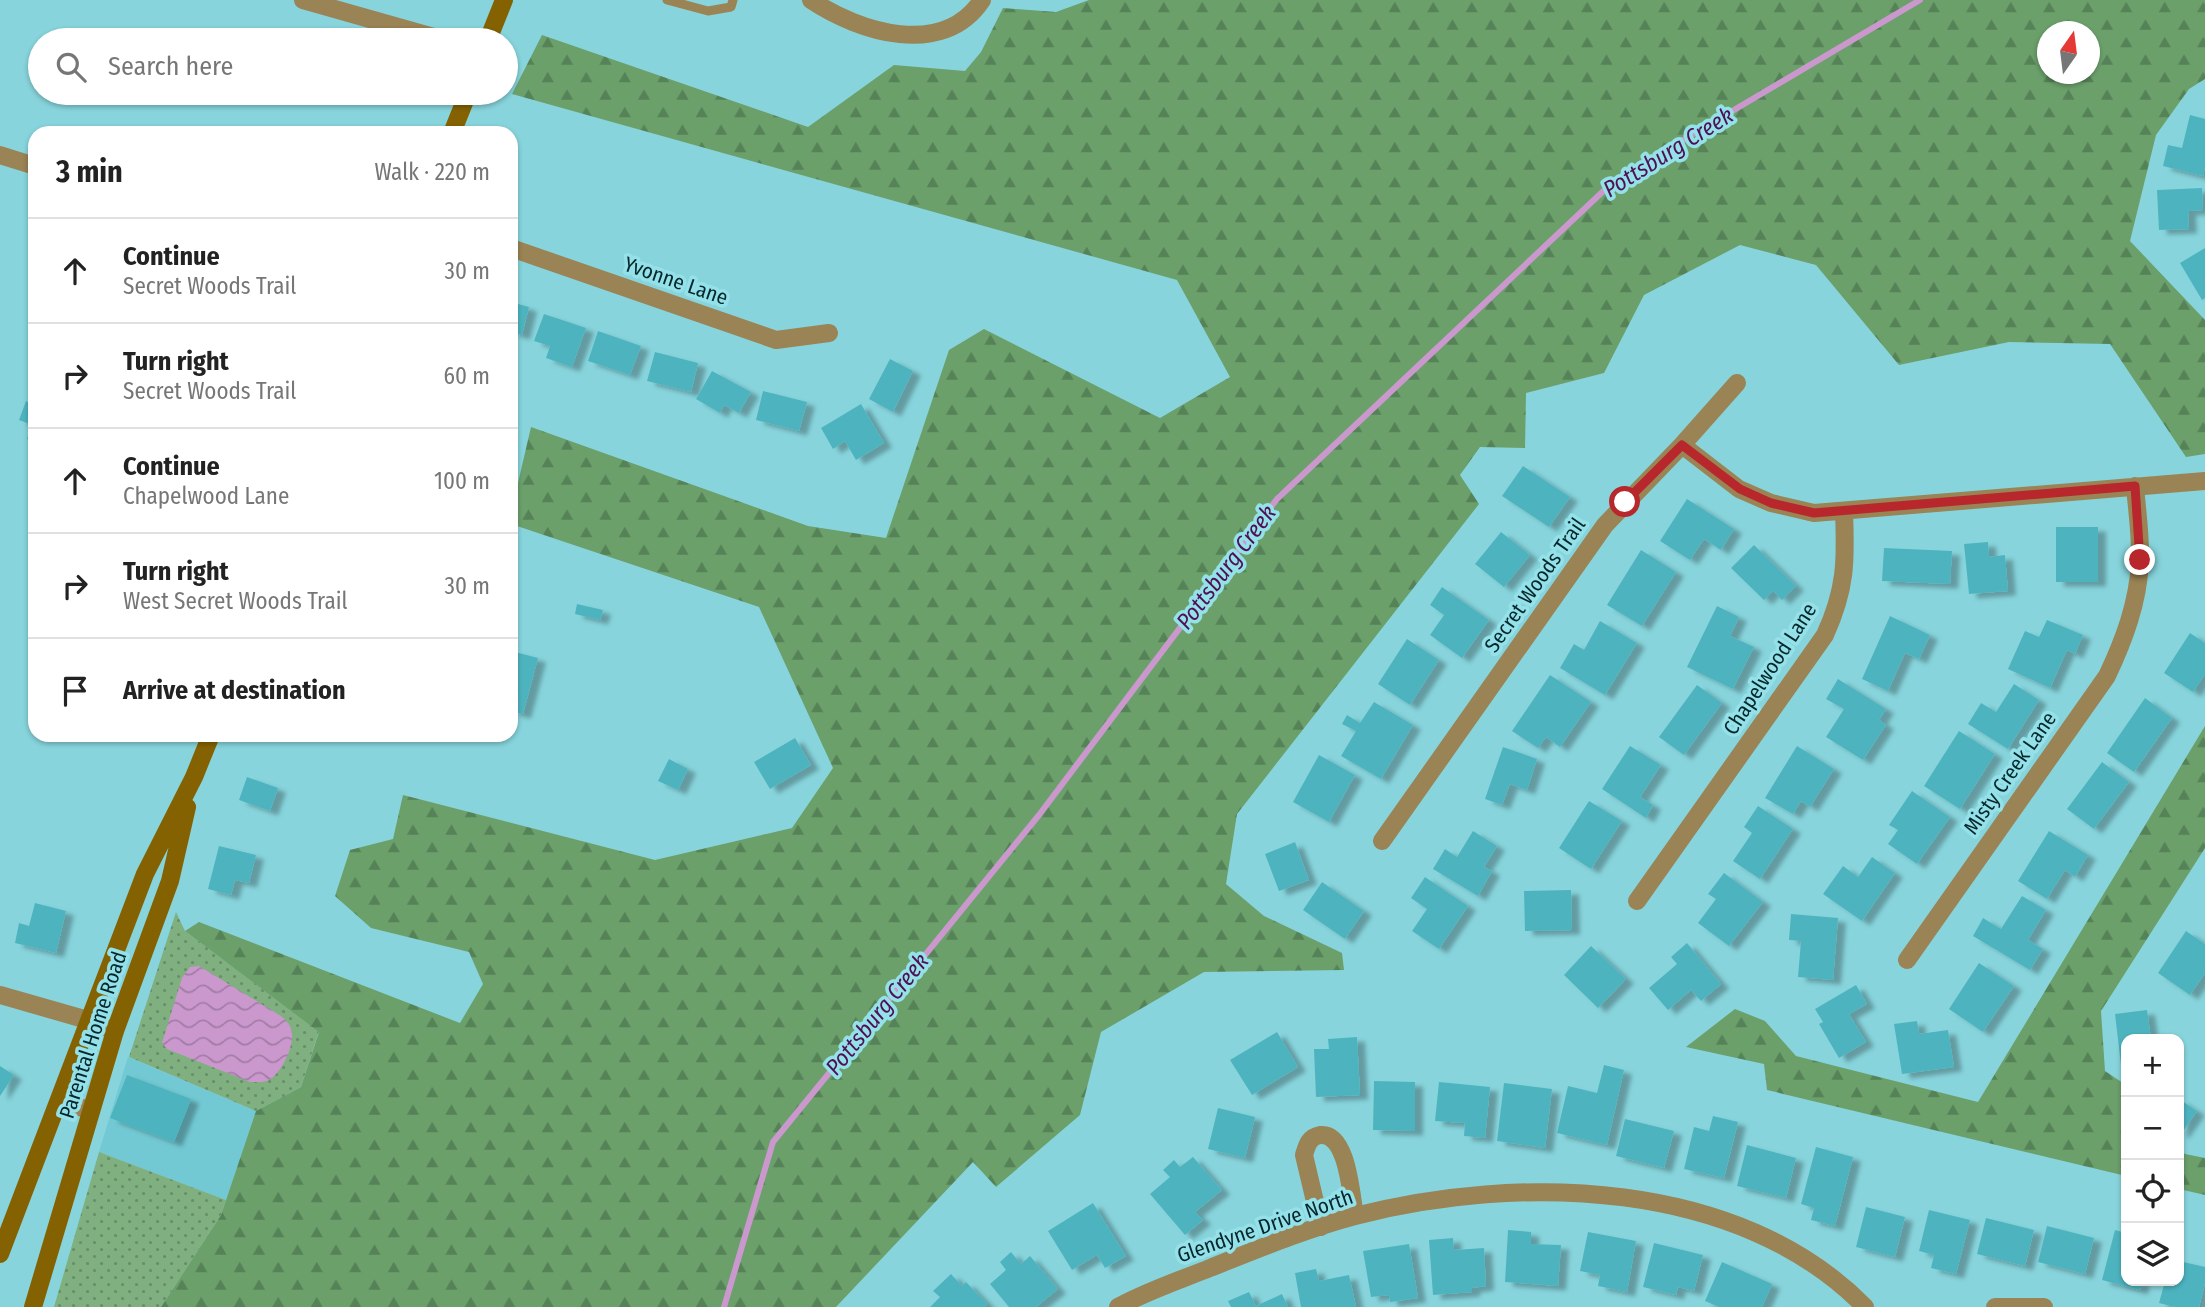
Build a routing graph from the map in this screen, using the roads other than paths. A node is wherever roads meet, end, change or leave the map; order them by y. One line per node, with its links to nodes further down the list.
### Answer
1 (303, 0): 7 (street)
2 (504, 0): 8 (main road)
3 (667, 0): 4 (lane)
4 (733, 0)
5 (811, 0): 6 (street)
6 (982, 0)
7 (402, 28)
8 (493, 28)
9 (463, 105): 10 (main road)
10 (455, 126)
11 (0, 155): 12 (street)
12 (28, 164)
13 (518, 250): 14 (street, Yvonne Lane)
14 (829, 333)
15 (1737, 383): 16 (street, Secret Woods Trail)
16 (1682, 445): 19 (street); 22 (street, Secret Woods Trail)
17 (2205, 481): 18 (street)
18 (2135, 486): 19 (street); 24 (street, Misty Creek Lane)
19 (1844, 512): 23 (street, Chapelwood Lane)
20 (208, 742): 21 (main road, Parental Home Road)
21 (194, 777): 26 (main road, Parental Home Road); 27 (main road, Parental Home Road)
22 (1382, 841)
23 (1637, 901)
24 (1907, 960)
25 (0, 995): 26 (street)
26 (91, 1021): 27 (street); 28 (main road, Parental Home Road)
27 (115, 1031): 29 (main road, Parental Home Road)
28 (61, 1100): 29 (street); 32 (main road, Parental Home Road)
29 (91, 1111): 33 (main road, Parental Home Road)
30 (1355, 1216): 31 (street, Glendyne Drive North); 31 (street); 35 (street, Glendyne Drive North)
31 (1321, 1227): 34 (street, Glendyne Drive North)
32 (0, 1254)
33 (33, 1307)
34 (1118, 1307)
35 (1865, 1307)
36 (1995, 1307): 37 (street)
37 (2044, 1307)

